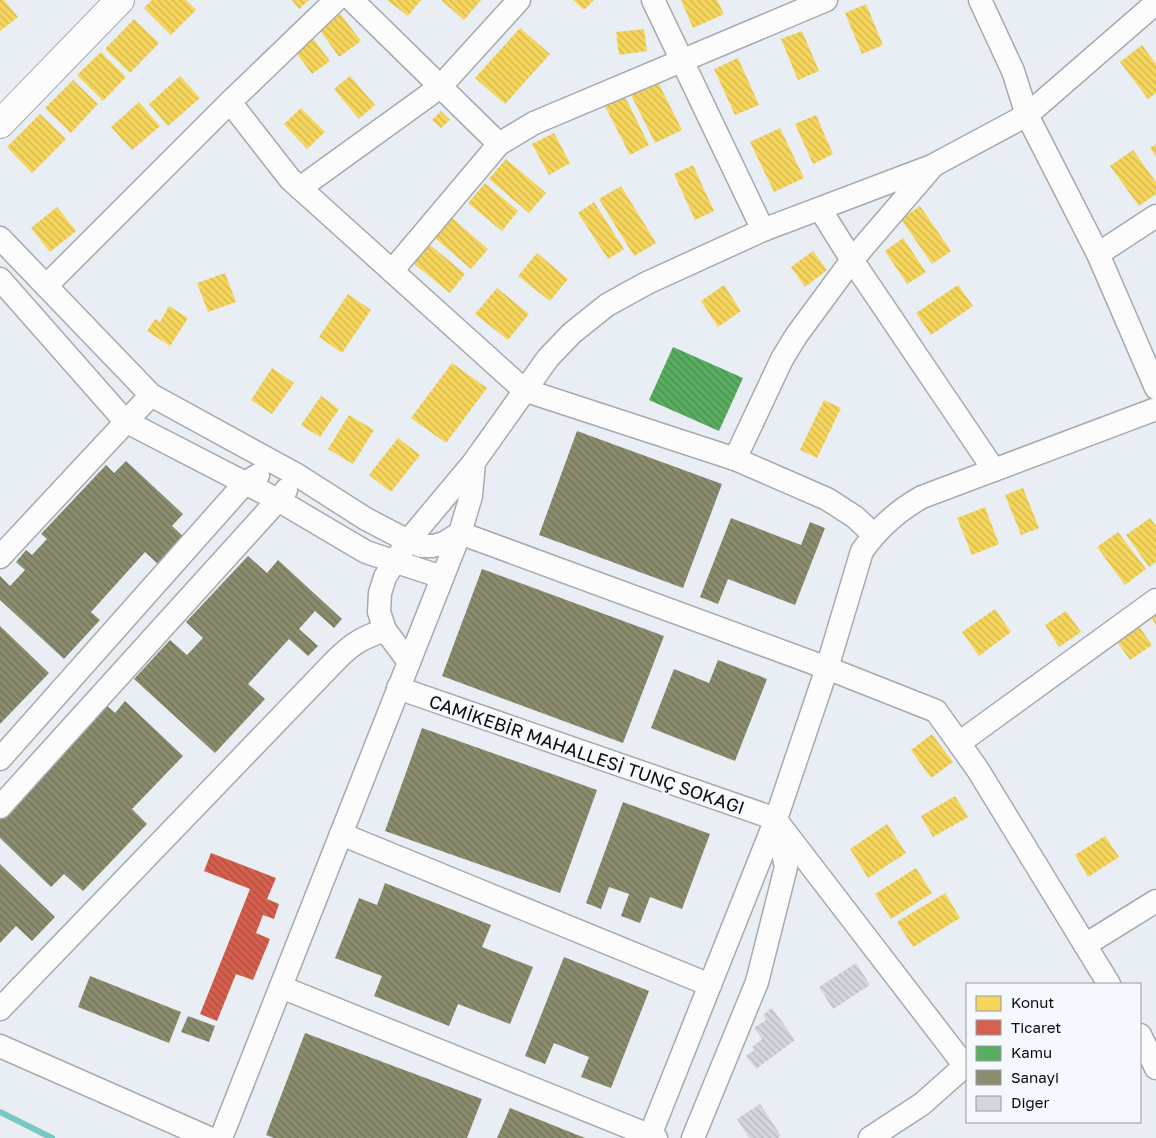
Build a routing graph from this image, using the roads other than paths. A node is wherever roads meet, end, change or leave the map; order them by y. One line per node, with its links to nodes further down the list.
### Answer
1 (120, 0): 13 (main road)
2 (336, 0): 11 (street)
3 (352, 0): 10 (street)
4 (519, 0): 10 (street)
5 (653, 0): 9 (street)
6 (826, 0): 9 (street)
7 (980, 0): 12 (street)
8 (1156, 3): 12 (street)
9 (682, 61): 14 (street); 19 (street)
10 (440, 87): 14 (street); 16 (street)
11 (230, 102): 16 (street); 25 (street)
12 (1027, 115): 15 (street); 21 (street)
13 (0, 124)
14 (499, 144): 23 (street)
15 (932, 166): 17 (street); 22 (street)
16 (300, 188): 23 (street)
17 (820, 209): 19 (street); 22 (street)
18 (1156, 216): 21 (street)
19 (763, 230): 27 (street)
20 (0, 238): 25 (street)
21 (1098, 254): 26 (street)
22 (852, 260): 31 (street); 34 (street)
23 (392, 272): 27 (street)
24 (0, 279): 30 (street)
25 (46, 286): 28 (street)
26 (1155, 380)
27 (524, 390): 31 (street); 32 (street)
28 (151, 395): 30 (street); 33 (street)
29 (1156, 409): 34 (street)
30 (125, 421): 36 (street); 41 (street)
31 (735, 459): 39 (street)
32 (474, 462): 38 (street); 40 (street)
33 (275, 464): 35 (street); 36 (street)
34 (994, 470): 39 (street)
35 (296, 475): 37 (street); 40 (street)
36 (245, 483): 37 (street); 50 (street)
37 (278, 500): 42 (street); 51 (street)
38 (460, 533): 40 (street); 43 (street); 47 (street)
39 (874, 535): 47 (street)
40 (408, 541): 42 (street)
41 (0, 557)
42 (394, 562): 43 (street); 45 (street)
43 (442, 578): 46 (street)
44 (1156, 600): 49 (street)
45 (385, 630): 46 (street); 59 (street)
46 (409, 662): 48 (street)
47 (827, 668): 49 (street); 52 (street)
48 (398, 688): 52 (street, CAMİKEBİR MAHALLESİ TUNÇ SOKAĞI); 53 (street)
49 (959, 743): 55 (street)
50 (0, 760)
51 (0, 806)
52 (776, 819): 57 (street); 62 (street); 67 (street)
53 (341, 834): 57 (street); 58 (street)
54 (1156, 901): 55 (street)
55 (1085, 945): 56 (street)
56 (1100, 981)
57 (710, 985): 64 (street)
58 (281, 987): 64 (street); 66 (street)
59 (0, 1009)
60 (1141, 1037): 63 (street)
61 (0, 1046): 65 (street)
62 (966, 1065): 68 (street)
63 (1156, 1068)
64 (652, 1137)
65 (209, 1138)
66 (221, 1138)
67 (693, 1138)
68 (870, 1138)

